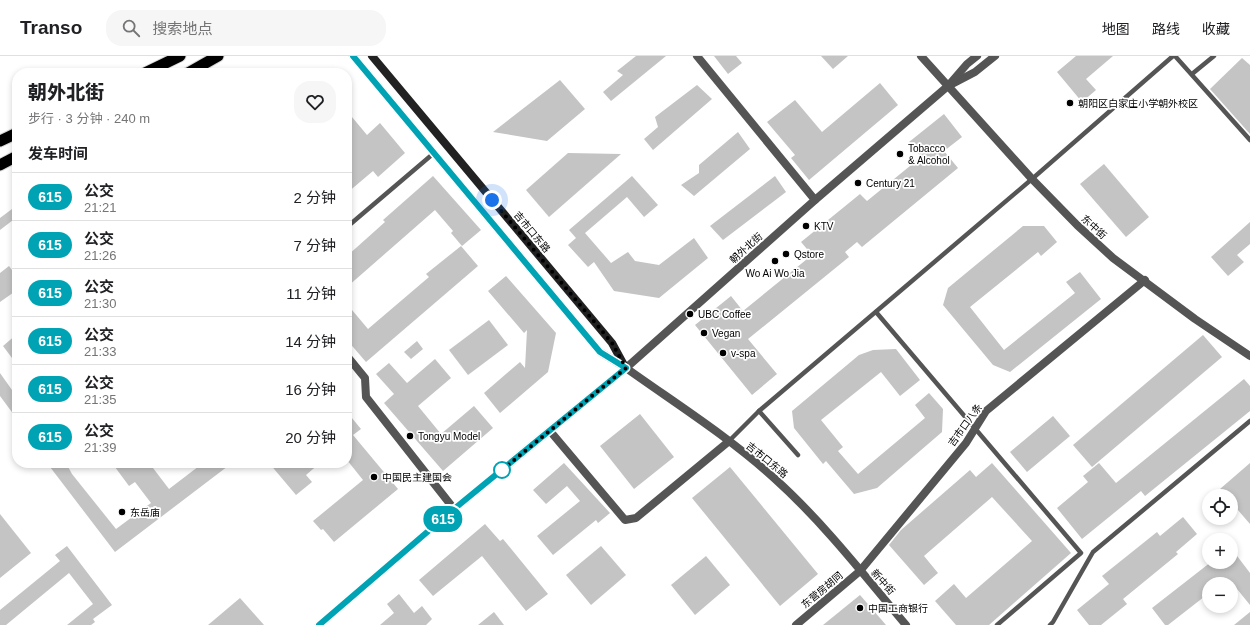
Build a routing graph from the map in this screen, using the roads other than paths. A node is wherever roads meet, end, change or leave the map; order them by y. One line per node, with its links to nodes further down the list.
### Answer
1 (180, 56): 11 (highway)
2 (218, 56): 12 (highway)
3 (353, 56): 18 (main road, 吉市口东路)
4 (372, 56): 28 (main road, 吉市口东路)
5 (697, 56): 22 (street)
6 (921, 56): 14 (street, 东中街)
7 (977, 56): 14 (street, 朝外北街)
8 (995, 56): 14 (street, 朝外北街)
9 (1174, 56): 13 (lane); 21 (lane)
10 (1214, 56): 13 (lane)
11 (155, 68)
12 (197, 68)
13 (1192, 74): 16 (lane)
14 (948, 86): 21 (street, 东中街); 22 (street, 朝外北街)
15 (12, 135): 17 (highway)
16 (1250, 140)
17 (0, 141)
18 (434, 153): 23 (lane); 28 (main road, 吉市口东路)
19 (12, 158): 20 (highway)
20 (0, 164)
21 (1032, 179): 24 (street, 东中街); 25 (lane)
22 (815, 200): 28 (street, 朝外北街)
23 (352, 223)
24 (1145, 280): 26 (street, 东中街); 31 (street, 吉市口八条)
25 (876, 312): 29 (lane); 31 (lane)
26 (1250, 356)
27 (352, 362): 35 (street)
28 (626, 368): 32 (street, 朝外北街); 33 (street, 吉市口东路)
29 (759, 411): 33 (lane); 34 (lane)
30 (1250, 421): 41 (lane)
31 (975, 427): 36 (street, 吉市口八条); 40 (lane)
32 (550, 431): 33 (street); 35 (street, 朝外北街)
33 (728, 442): 36 (street, 吉市口东路)
34 (798, 455)
35 (454, 509): 37 (street, 朝外北街)
36 (860, 571): 38 (street, 东营房胡同); 39 (street, 新中街)
37 (319, 625)
38 (796, 625)
39 (906, 625)
40 (997, 625)
41 (1050, 625)

